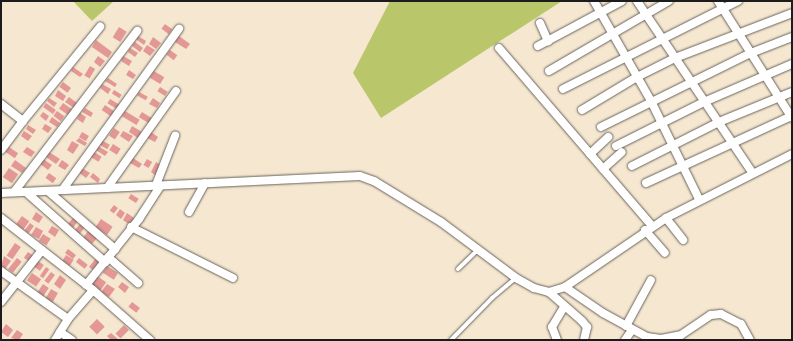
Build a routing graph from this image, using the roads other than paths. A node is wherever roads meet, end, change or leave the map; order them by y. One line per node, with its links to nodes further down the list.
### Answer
1 (594, 1): 8 (street)
2 (622, 1): 8 (street)
3 (637, 1): 10 (street)
4 (669, 1): 10 (street)
5 (718, 1): 7 (street)
6 (738, 1): 7 (street)
7 (723, 9): 15 (street); 17 (street)
8 (601, 13): 16 (street); 19 (street)
9 (792, 13): 15 (street)
10 (647, 14): 16 (street); 17 (street)
11 (540, 23): 19 (street)
12 (100, 27): 39 (street)
13 (179, 30): 60 (street)
14 (137, 31): 62 (street)
15 (740, 33): 22 (street); 24 (street)
16 (613, 34): 23 (street); 26 (street)
17 (662, 37): 23 (street); 24 (street)
18 (792, 38): 22 (street)
19 (548, 41): 20 (street)
20 (538, 46)
21 (500, 48): 50 (street)
22 (751, 53): 27 (street); 29 (street)
23 (625, 57): 28 (street); 30 (street)
24 (676, 58): 28 (street); 29 (street)
25 (792, 64): 27 (street)
26 (548, 71)
27 (764, 76): 33 (street); 35 (street)
28 (637, 77): 34 (street); 37 (street)
29 (691, 81): 34 (street); 35 (street)
30 (563, 90)
31 (176, 91): 59 (street)
32 (792, 92): 33 (street)
33 (779, 98): 38 (street); 40 (street)
34 (651, 101): 41 (street); 42 (street)
35 (704, 102): 40 (street); 41 (street)
36 (1, 104): 39 (street)
37 (582, 110)
38 (792, 117): 45 (street)
39 (23, 121): 48 (street)
40 (719, 122): 45 (street); 47 (street)
41 (660, 124): 46 (street); 47 (street)
42 (601, 127)
43 (175, 136): 58 (street)
44 (608, 137): 50 (street)
45 (733, 144): 53 (street); 55 (street)
46 (616, 146)
47 (672, 146): 52 (street); 53 (street)
48 (1, 150)
49 (622, 152): 54 (street)
50 (590, 154): 54 (street)
51 (792, 154): 55 (street)
52 (632, 166)
53 (682, 166): 57 (street); 65 (street)
54 (603, 169): 70 (street)
55 (752, 172): 65 (street)
56 (205, 183): 58 (street); 66 (street); 74 (street)
57 (646, 183)
58 (159, 185): 59 (street); 69 (street)
59 (107, 188): 60 (street)
60 (63, 189): 61 (street)
61 (48, 191): 63 (street); 72 (street)
62 (14, 192): 63 (street); 64 (street)
63 (26, 192): 76 (street)
64 (1, 193)
65 (699, 199): 68 (street)
66 (189, 212)
67 (1, 218): 73 (street)
68 (666, 218): 70 (street); 71 (street)
69 (132, 227): 72 (street); 79 (street)
70 (649, 228): 75 (street); 84 (street)
71 (683, 240)
72 (114, 249): 76 (street)
73 (42, 250): 82 (street); 85 (street)
74 (478, 250): 77 (lane); 80 (street)
75 (665, 253)
76 (106, 259): 83 (street); 85 (street)
77 (458, 268)
78 (1, 271): 82 (street)
79 (234, 278)
80 (516, 278): 86 (street); 96 (lane)
81 (651, 280): 90 (street)
82 (17, 283): 87 (street); 89 (street)
83 (138, 283)
84 (564, 287): 86 (street); 90 (street)
85 (89, 288): 89 (street); 95 (street)
86 (549, 292): 88 (street)
87 (2, 299)
88 (564, 308): 97 (street); 98 (street)
89 (68, 319): 91 (street)
90 (629, 328): 92 (street); 99 (street)
91 (60, 332): 93 (street); 94 (street)
92 (647, 339): 100 (street)
93 (55, 340)
94 (72, 340)
95 (150, 340)
96 (451, 340)
97 (557, 340)
98 (584, 340)
99 (625, 340)
100 (750, 340)

